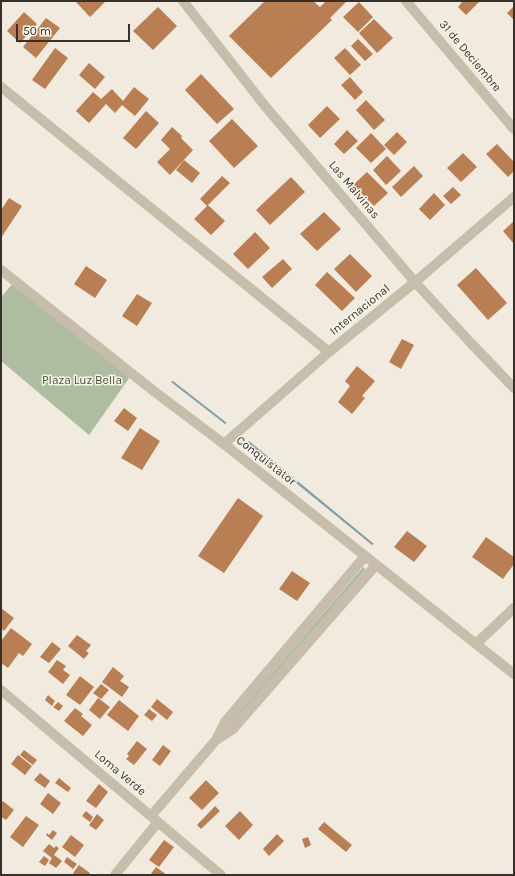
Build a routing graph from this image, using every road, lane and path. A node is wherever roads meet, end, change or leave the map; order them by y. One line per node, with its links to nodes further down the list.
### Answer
1 (183, 1): 7 (street, Las Malvinas)
2 (406, 1): 4 (street, 31 de Deciembre)
3 (1, 87): 8 (street)
4 (514, 129)
5 (514, 197): 7 (street, Internacional)
6 (1, 270): 10 (street, Conquistator)
7 (415, 282): 8 (street, Internacional); 9 (street, Las Malvinas)
8 (329, 352): 10 (street, Internacional)
9 (514, 388)
10 (224, 444): 11 (street, Conquistator)
11 (365, 556): 12 (street, Conquistator); 17 (street)
12 (376, 565): 14 (street, Conquistator); 17 (street)
13 (514, 608): 14 (street)
14 (476, 644): 15 (street, Conquistator)
15 (514, 674)
16 (1, 690): 18 (street, Loma Verde)
17 (216, 740): 18 (street)
18 (155, 819): 19 (street); 20 (street, Loma Verde)
19 (115, 875)
20 (221, 875)

